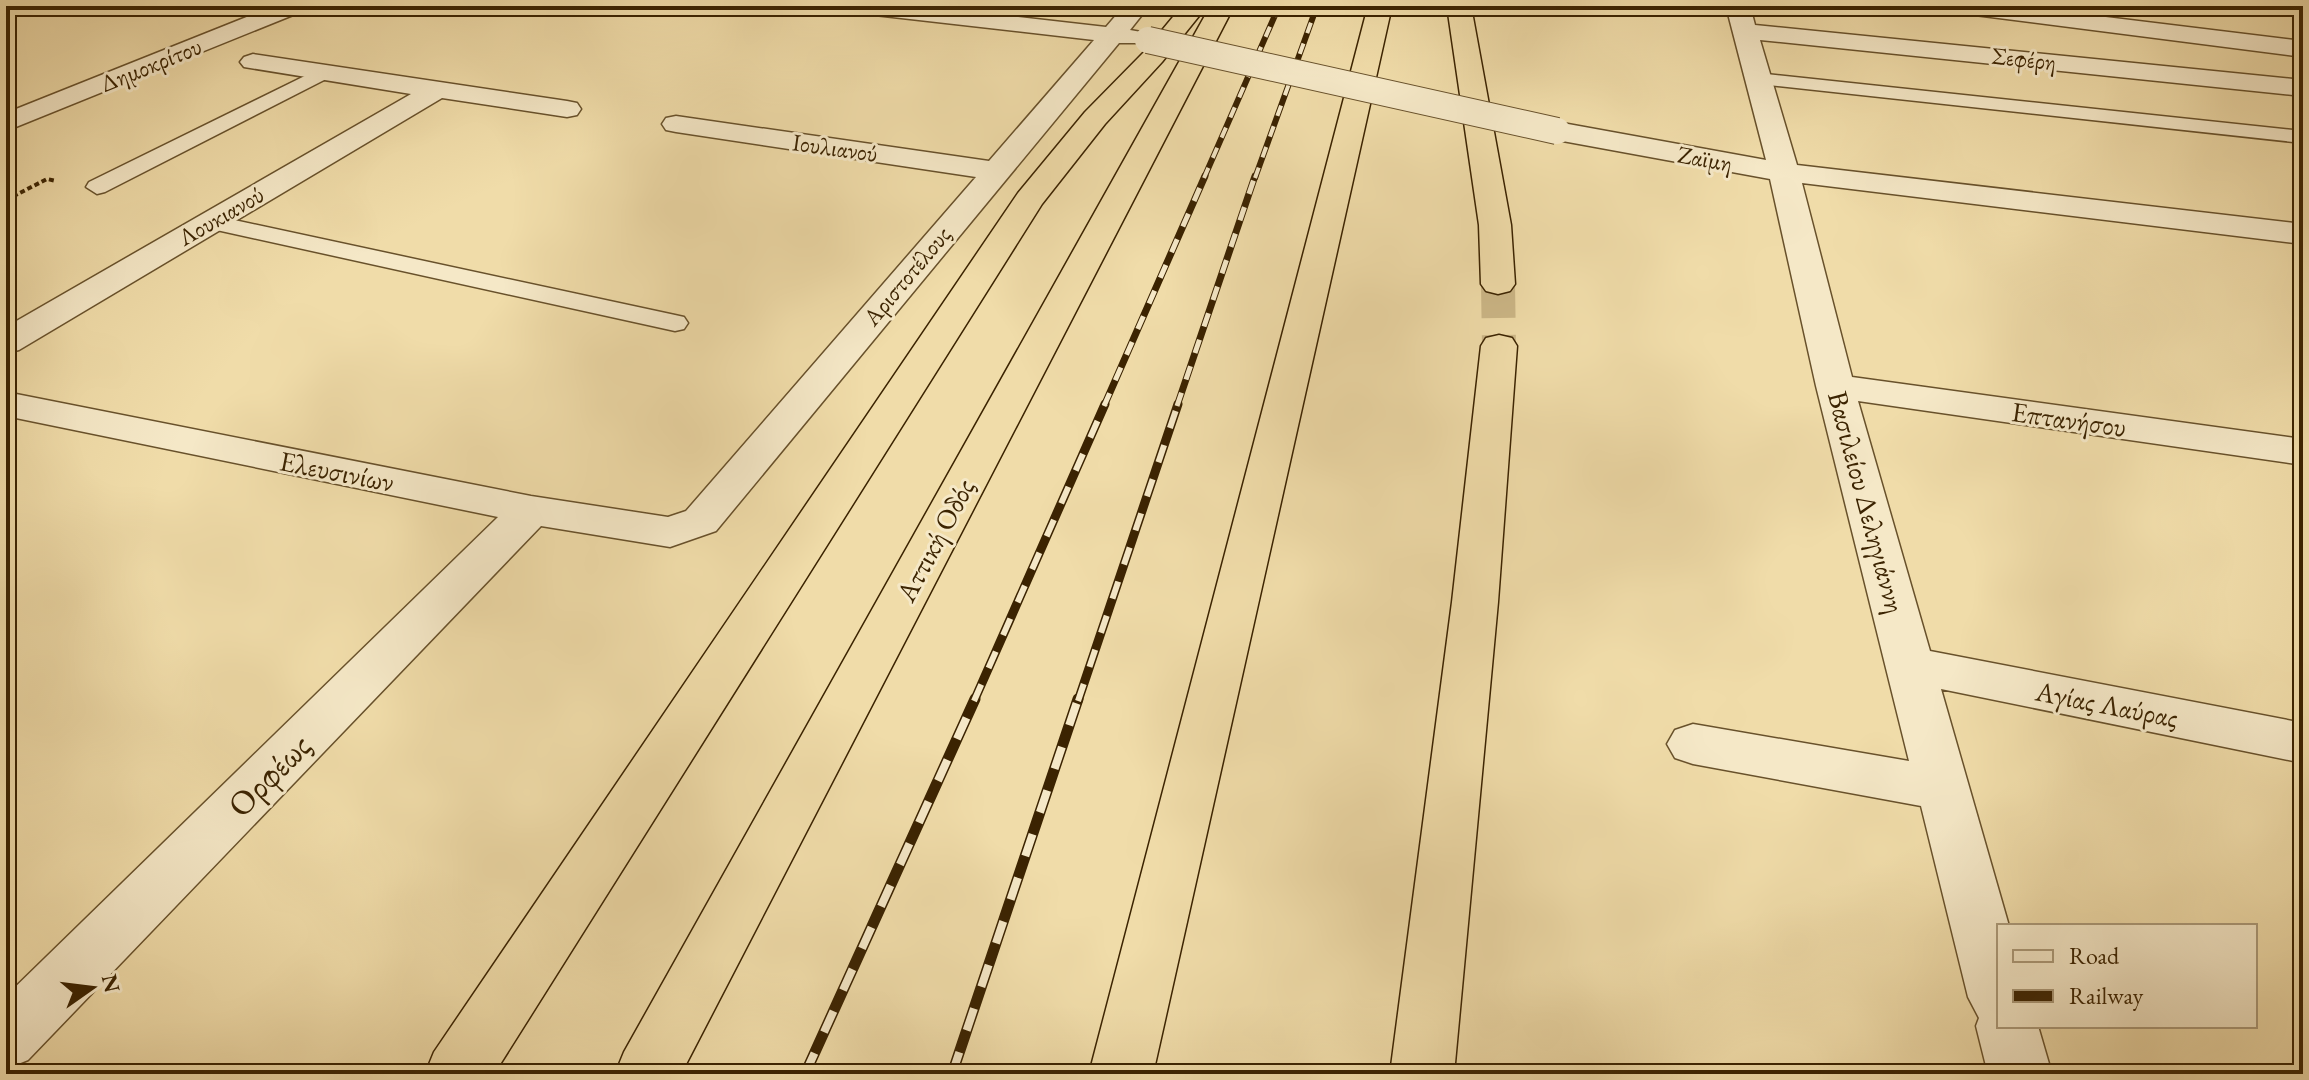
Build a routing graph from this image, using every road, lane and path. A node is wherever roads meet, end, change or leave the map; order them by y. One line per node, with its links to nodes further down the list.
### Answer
1 (295, 6): 19 (street, Δημοκρίτου)
2 (857, 6): 11 (street, Ζαϊμη)
3 (1137, 6): 11 (street, Αριστοτέλους)
4 (1195, 6): 43 (highway)
5 (1222, 6): 44 (highway, Αττική Οδός)
6 (1380, 6): 45 (highway)
7 (1459, 6): 27 (highway)
8 (1959, 6): 9 (street)
9 (2091, 14): 12 (street)
10 (1741, 18): 15 (street, Βασιλείου Δεληγιάννη); 16 (street, Σεφέρη)
11 (1115, 34): 22 (street, Αριστοτέλους); 23 (street, Ζαϊμη, bridge)
12 (2303, 49)
13 (253, 62): 14 (street)
14 (323, 73): 17 (street); 24 (lane)
15 (1757, 79): 21 (lane); 23 (street, Βασιλείου Δεληγιάννη)
16 (2303, 88)
17 (437, 90): 18 (street); 25 (street, Λουκιανού)
18 (567, 109)
19 (6, 123)
20 (676, 124): 22 (street, Ιουλιανού)
21 (2303, 137)
22 (995, 171): 35 (street, Αριστοτέλους)
23 (1784, 172): 26 (street, Ζαϊμη); 31 (street, Βασιλείου Δεληγιάννη)
24 (97, 187)
25 (211, 222): 28 (lane); 29 (street, Λουκιανού)
26 (2303, 234)
27 (1498, 284)
28 (675, 323)
29 (6, 342)
30 (1499, 346): 46 (highway)
31 (1835, 386): 33 (street, Επτανήσου); 36 (street, Βασιλείου Δεληγιάννη)
32 (6, 404): 34 (street, Ελευσινίων)
33 (2303, 452)
34 (531, 510): 35 (street, Ελευσινίων); 42 (street, Ορφέως)
35 (670, 532)
36 (1911, 665): 37 (street, Αγίας Λαύρας); 39 (street, Βασιλείου Δεληγιάννη)
37 (2303, 743)
38 (1693, 744): 39 (street)
39 (1944, 789): 40 (street, Βασιλείου Δεληγιάννη)
40 (1997, 989)
41 (2008, 1028): 47 (street)
42 (6, 1039)
43 (457, 1074)
44 (647, 1074)
45 (1121, 1074)
46 (1422, 1074)
47 (2020, 1074)

